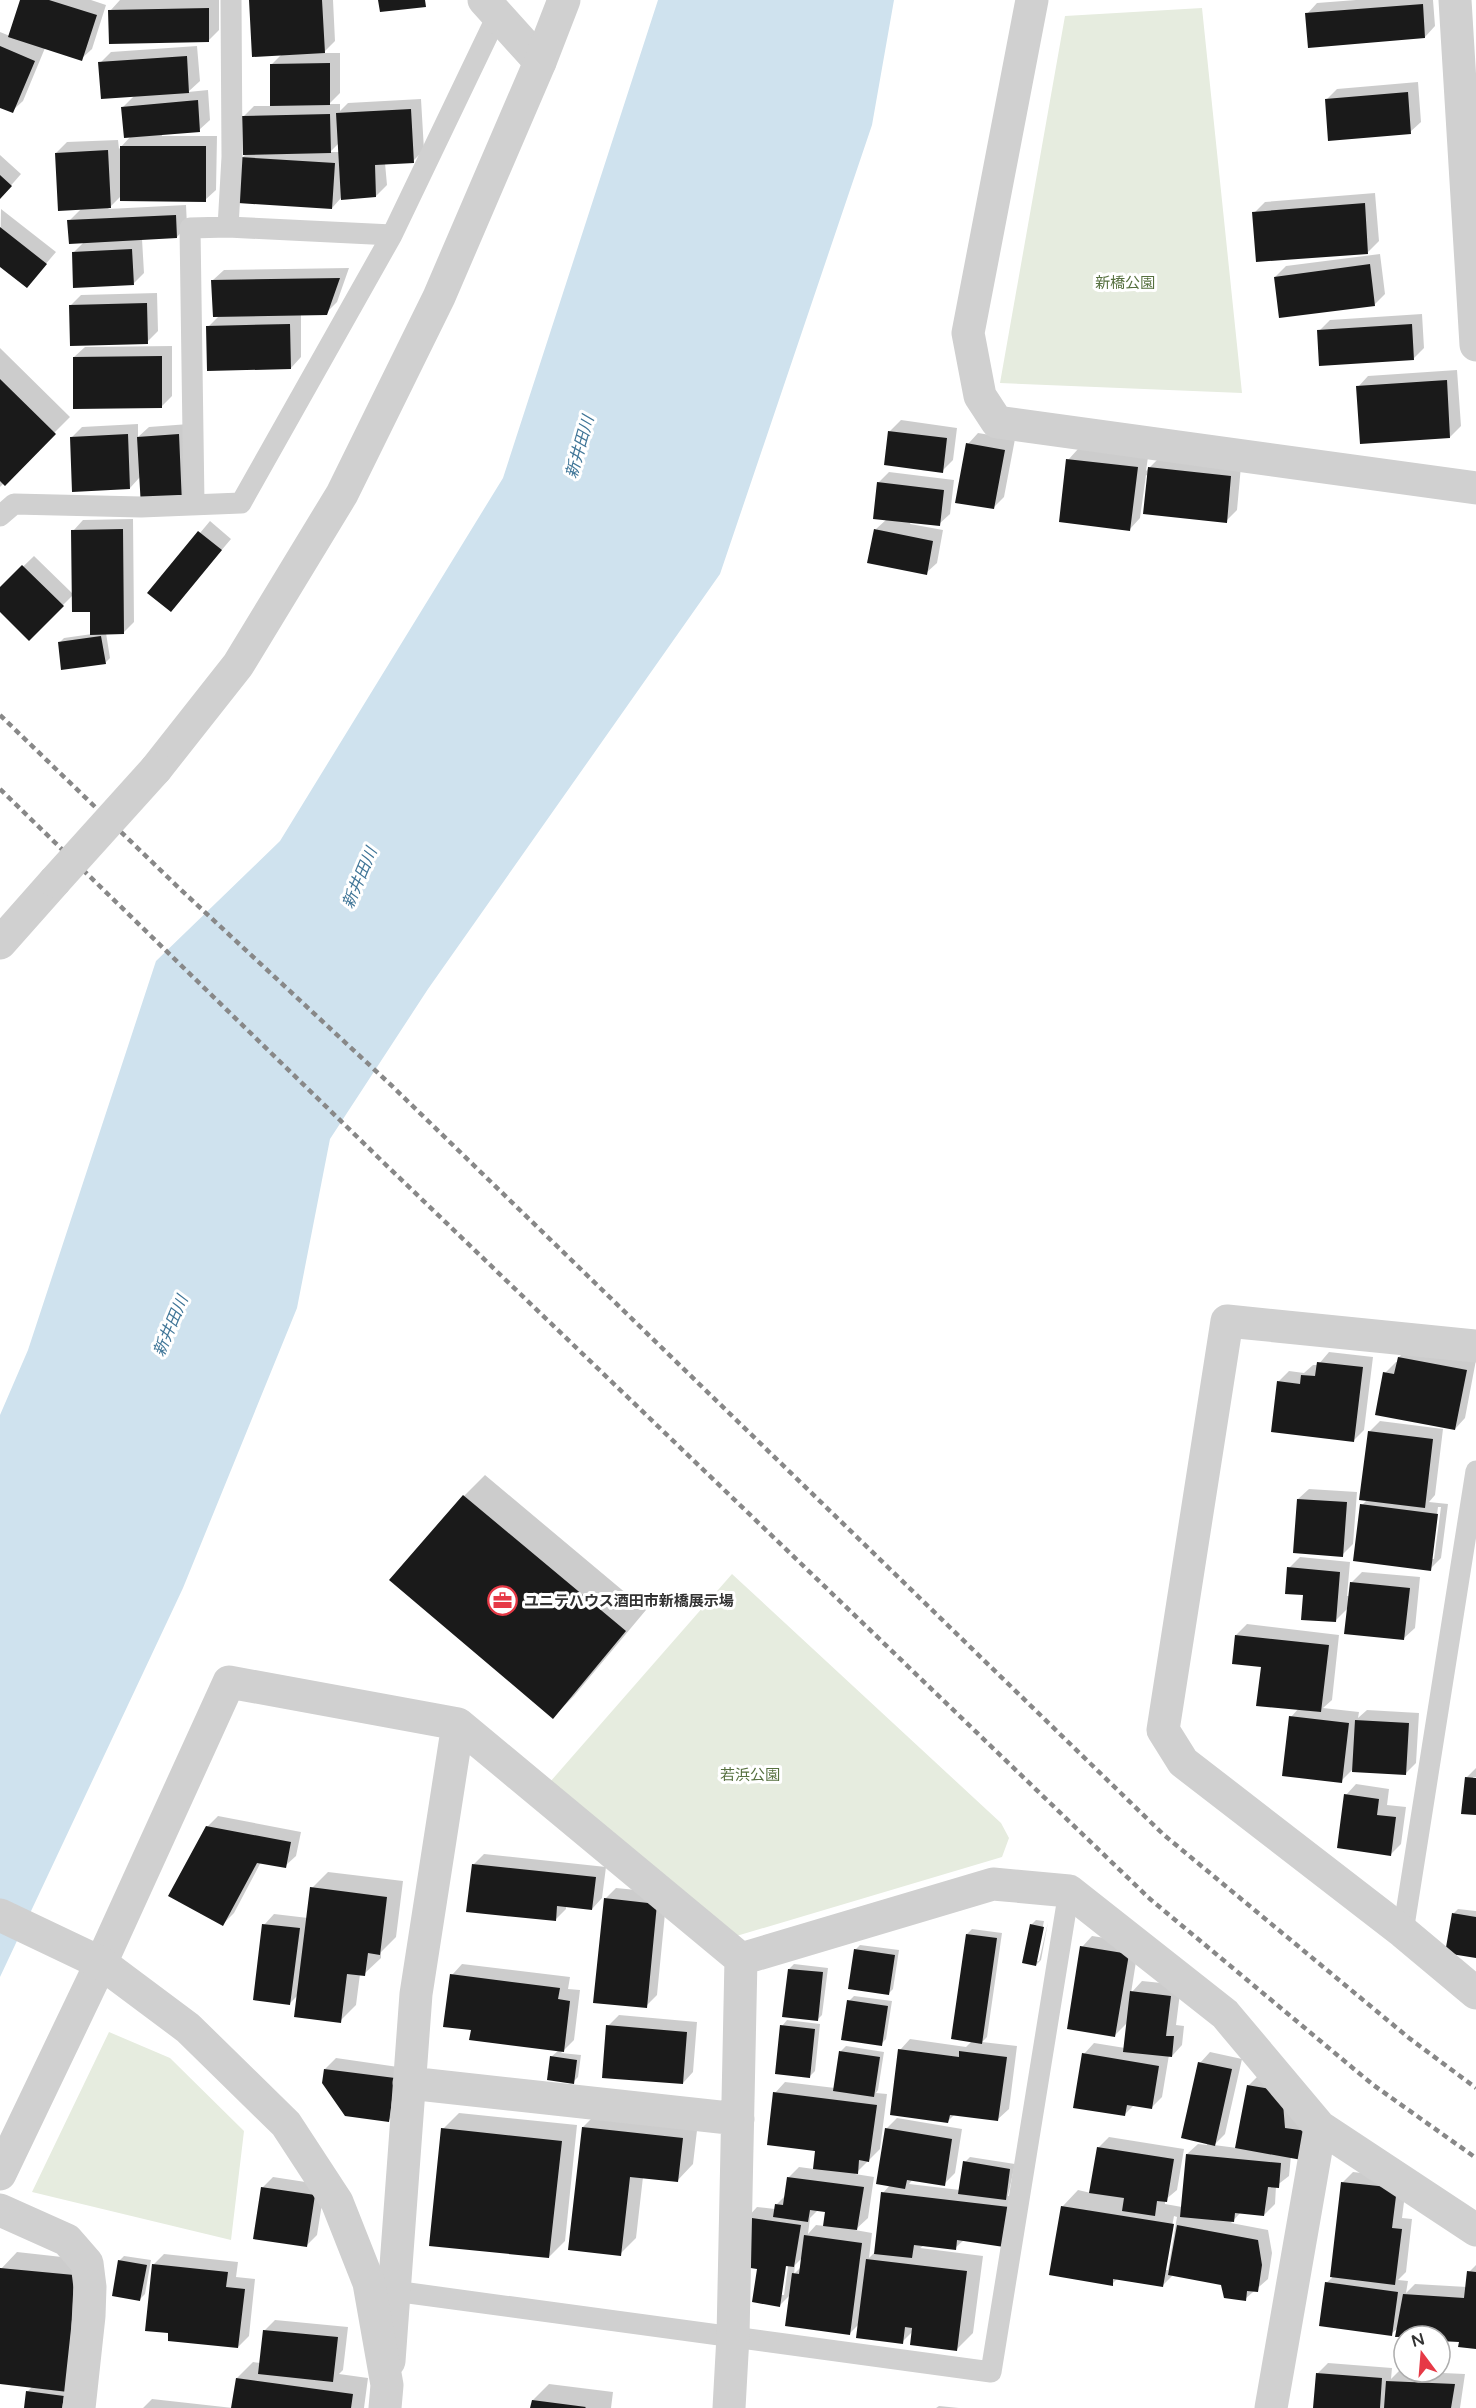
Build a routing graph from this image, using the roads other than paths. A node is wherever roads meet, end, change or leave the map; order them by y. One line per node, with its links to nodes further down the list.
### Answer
1 (231, 0): 7 (lane)
2 (564, 0): 6 (street)
3 (1032, 0): 11 (street)
4 (491, 8): 6 (street); 8 (lane)
5 (1463, 19): 9 (street)
6 (540, 62): 14 (street, bridge)
7 (228, 227): 8 (lane); 12 (lane)
8 (392, 235): 12 (lane)
9 (1475, 299): 10 (street)
10 (1476, 345)
11 (1476, 488)
12 (194, 503): 13 (lane)
13 (0, 516)
14 (0, 943)
15 (1476, 1346): 20 (street)
16 (1476, 1471): 20 (lane)
17 (458, 1724): 21 (street); 22 (street); 24 (street)
18 (1069, 1891): 21 (street); 26 (street); 31 (lane)
19 (0, 1915): 22 (street)
20 (1404, 1932): 23 (street)
21 (741, 1959): 25 (street)
22 (101, 1963): 27 (street); 32 (street)
23 (1476, 1992)
24 (409, 2084): 25 (street); 30 (street)
25 (738, 2119): 31 (street)
26 (1320, 2127): 29 (street); 35 (street)
27 (0, 2174)
28 (0, 2210): 33 (street)
29 (1476, 2230)
30 (394, 2291): 31 (lane); 32 (street)
31 (733, 2336): 34 (street)
32 (386, 2396)
33 (79, 2408)
34 (729, 2408)
35 (1271, 2408)

